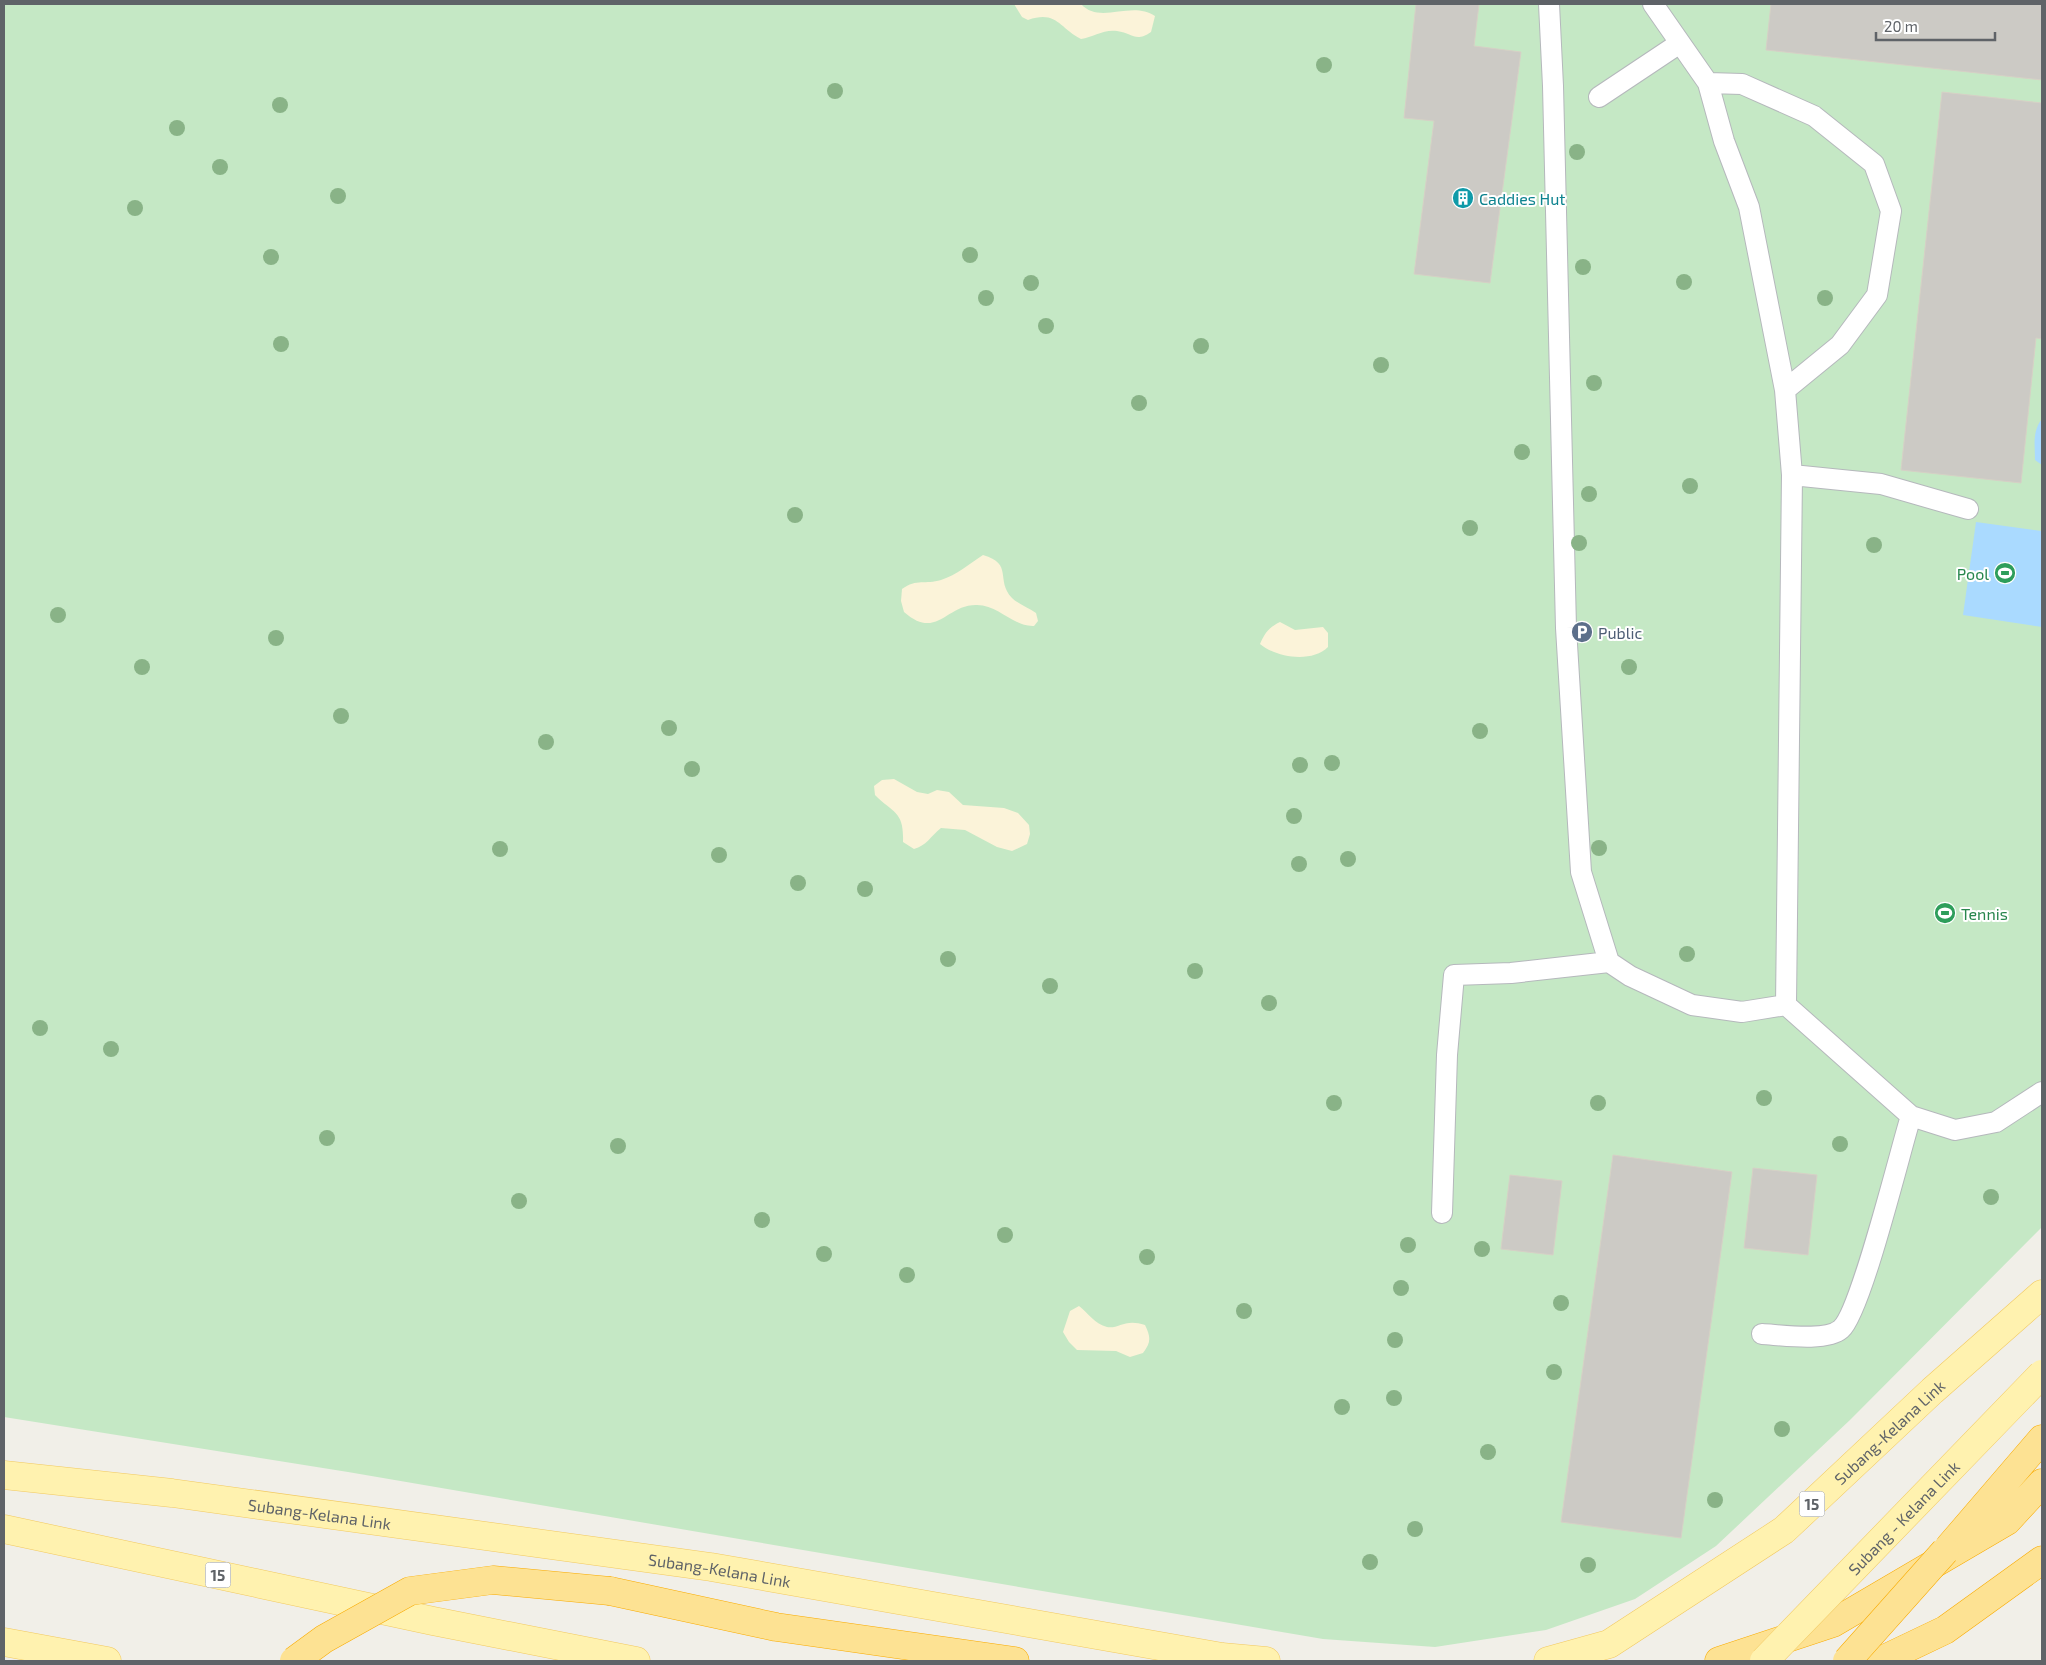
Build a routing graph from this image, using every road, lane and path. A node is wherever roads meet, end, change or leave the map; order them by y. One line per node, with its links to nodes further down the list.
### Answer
1 (1549, 4): 9 (lane)
2 (1653, 4): 3 (lane)
3 (1680, 43): 4 (lane); 5 (lane)
4 (1708, 83): 6 (lane); 6 (lane)
5 (1599, 97)
6 (1785, 390): 7 (lane)
7 (1792, 475): 8 (lane); 10 (lane)
8 (1968, 509)
9 (1608, 962): 10 (lane); 13 (lane)
10 (1786, 1005): 12 (lane)
11 (2042, 1092): 12 (lane)
12 (1911, 1116): 15 (lane)
13 (1442, 1213)
14 (2042, 1294): 28 (main road, Subang-Kelana Link / 15)
15 (1762, 1334)
16 (2042, 1374): 30 (main road, Subang - Kelana Link, bridge)
17 (2042, 1439): 31 (highway, bridge)
18 (4, 1475): 27 (main road, Subang-Kelana Link)
19 (2042, 1483): 29 (highway)
20 (4, 1530): 25 (main road, 15)
21 (2042, 1560): 32 (highway)
22 (4, 1642): 23 (main road)
23 (107, 1661)
24 (294, 1661): 26 (highway, bridge)
25 (636, 1661)
26 (1015, 1661)
27 (1266, 1661)
28 (1548, 1661)
29 (1720, 1661)
30 (1764, 1661)
31 (1847, 1661)
32 (1880, 1661)

